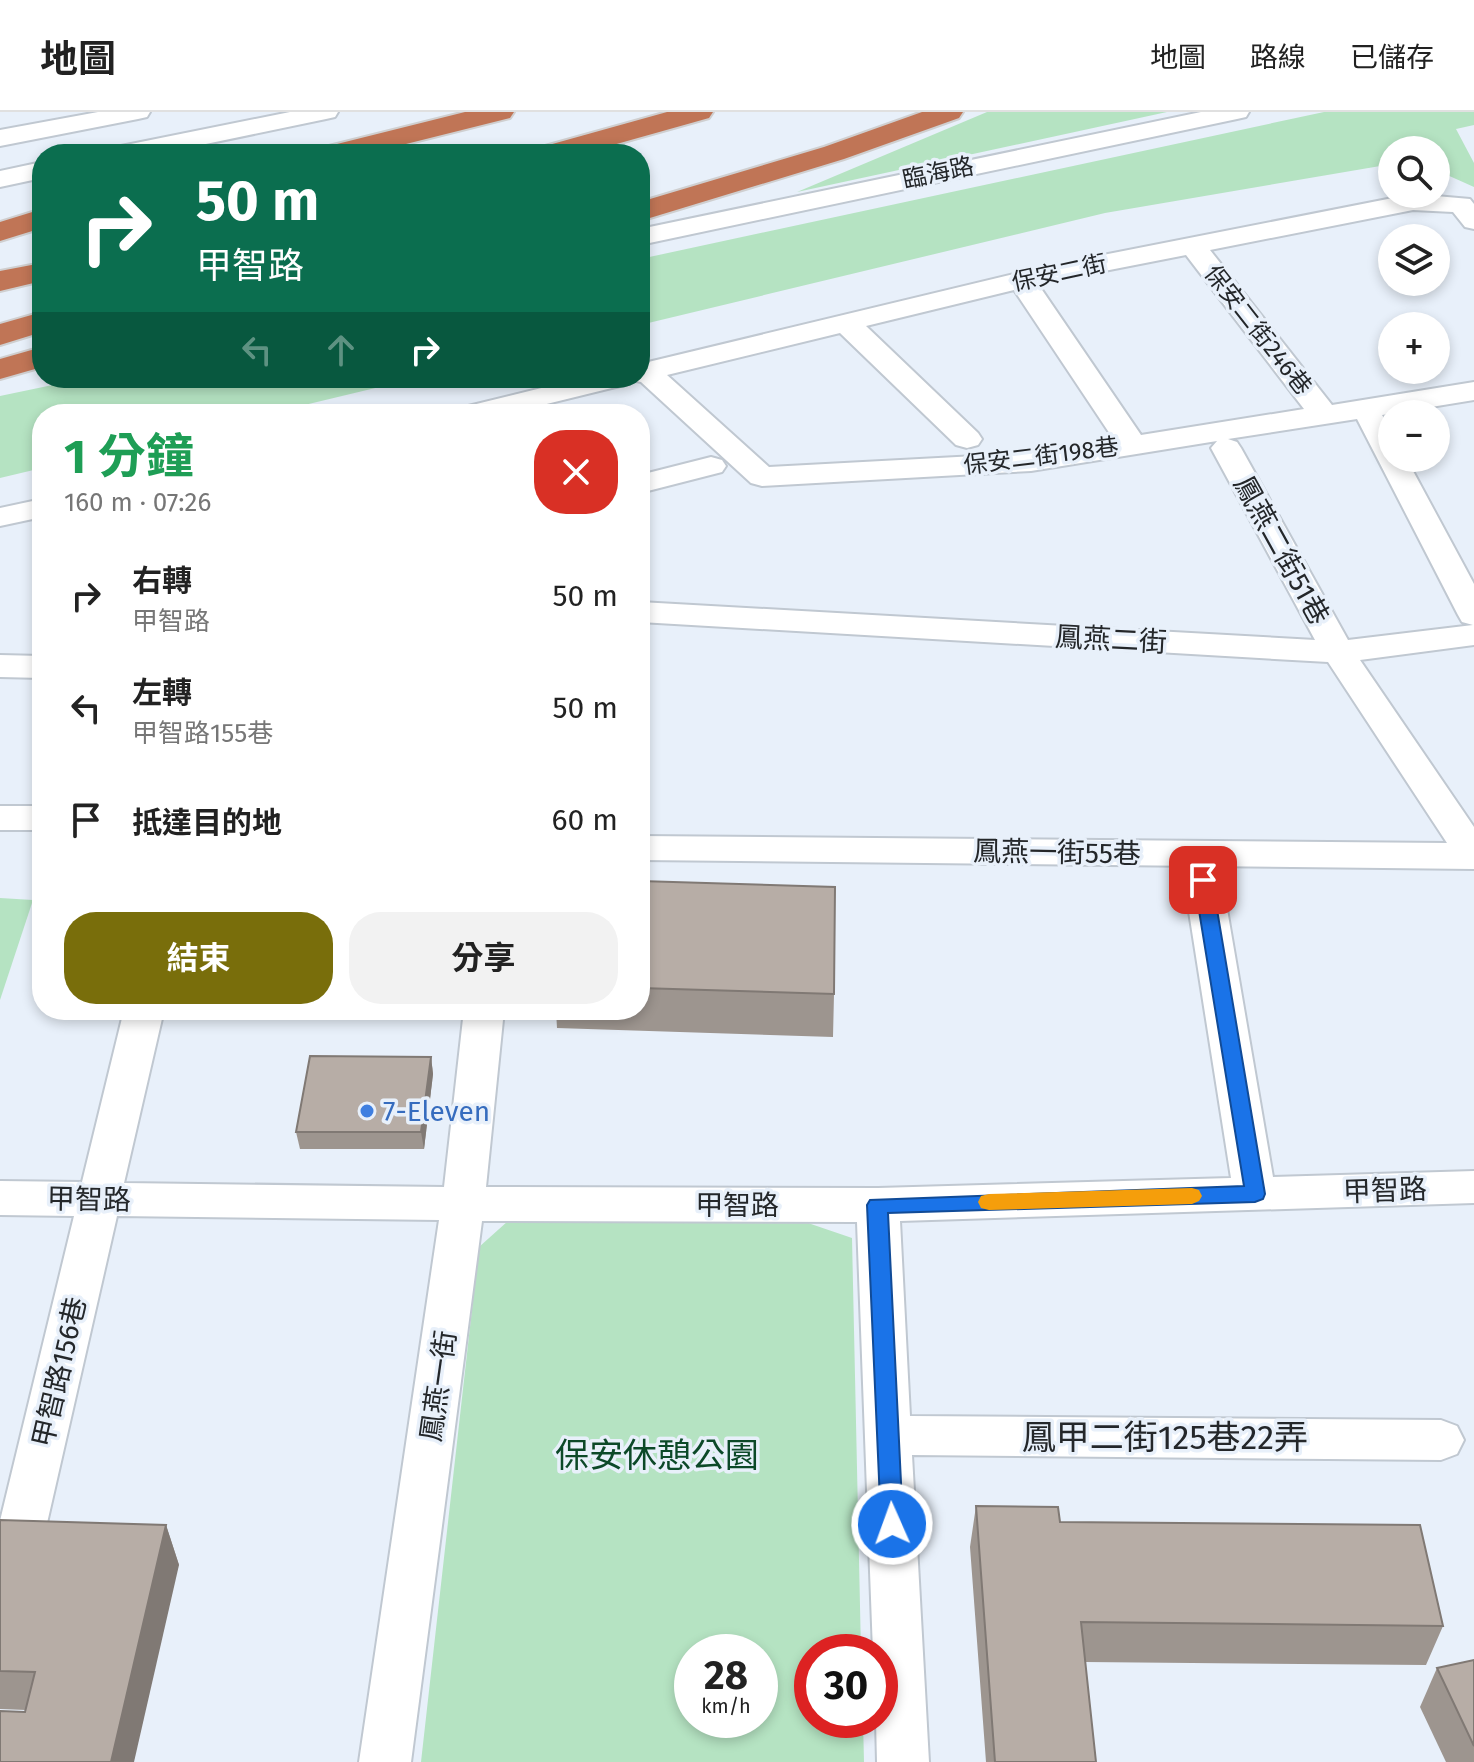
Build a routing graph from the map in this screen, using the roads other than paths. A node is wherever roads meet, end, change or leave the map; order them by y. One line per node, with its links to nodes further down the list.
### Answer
1 (138, 112): 8 (street)
2 (326, 112): 10 (street)
3 (500, 112): 11 (highway)
4 (699, 112): 9 (highway)
5 (949, 112): 17 (highway)
6 (1237, 112): 21 (street, 臨海路)
7 (566, 120): 9 (highway)
8 (0, 138)
9 (535, 139): 12 (highway)
10 (170, 144)
11 (371, 144)
12 (502, 144)
13 (748, 150): 16 (highway)
14 (32, 172): 15 (street)
15 (0, 179)
16 (650, 181)
17 (650, 209)
18 (32, 221): 20 (highway)
19 (1474, 221): 22 (street, 保安二街)
20 (0, 232)
21 (650, 235)
22 (1192, 245): 26 (street, 保安二街); 38 (street, 保安二街246巷)
23 (32, 247): 24 (highway)
24 (0, 253)
25 (32, 274): 27 (highway)
26 (1021, 280): 28 (street, 保安二街); 41 (street)
27 (0, 281)
28 (846, 323): 33 (street, 保安二街); 40 (street)
29 (32, 325): 30 (highway)
30 (0, 335)
31 (32, 362): 32 (highway)
32 (0, 370)
33 (650, 370)
34 (650, 386): 41 (street, 保安二街198巷)
35 (577, 388): 37 (street, 保安二街)
36 (1474, 391): 38 (street, 保安二街198巷)
37 (511, 404)
38 (1324, 415): 41 (street, 保安二街198巷)
39 (1371, 420): 48 (street)
40 (967, 439)
41 (1133, 445)
42 (1226, 448): 50 (street, 鳳燕二街51巷)
43 (711, 466): 44 (street)
44 (650, 481)
45 (32, 510): 46 (street)
46 (0, 517)
47 (650, 613): 50 (street, 鳳燕二街)
48 (1474, 615)
49 (1474, 635): 50 (street, 鳳燕二街)
50 (1338, 652): 56 (street)
51 (0, 666): 52 (street)
52 (32, 667)
53 (0, 818): 54 (street)
54 (32, 818)
55 (650, 848): 56 (street, 鳳燕一街55巷)
56 (1474, 856)
57 (1203, 880): 61 (street)
58 (142, 1020): 63 (street, 甲智路156巷)
59 (483, 1020): 64 (street, 鳳燕一街)
60 (1474, 1189): 61 (street, 甲智路)
61 (1255, 1194): 65 (street, 甲智路)
62 (0, 1198): 63 (street, 甲智路)
63 (100, 1199): 64 (street, 甲智路); 68 (street, 甲智路156巷)
64 (463, 1204): 65 (street, 甲智路); 69 (street, 鳳燕一街)
65 (878, 1205): 66 (street)
66 (888, 1435): 67 (street, 鳳甲二街125巷22弄); 70 (street)
67 (1441, 1440)
68 (18, 1545)
69 (385, 1762)
70 (903, 1762)

